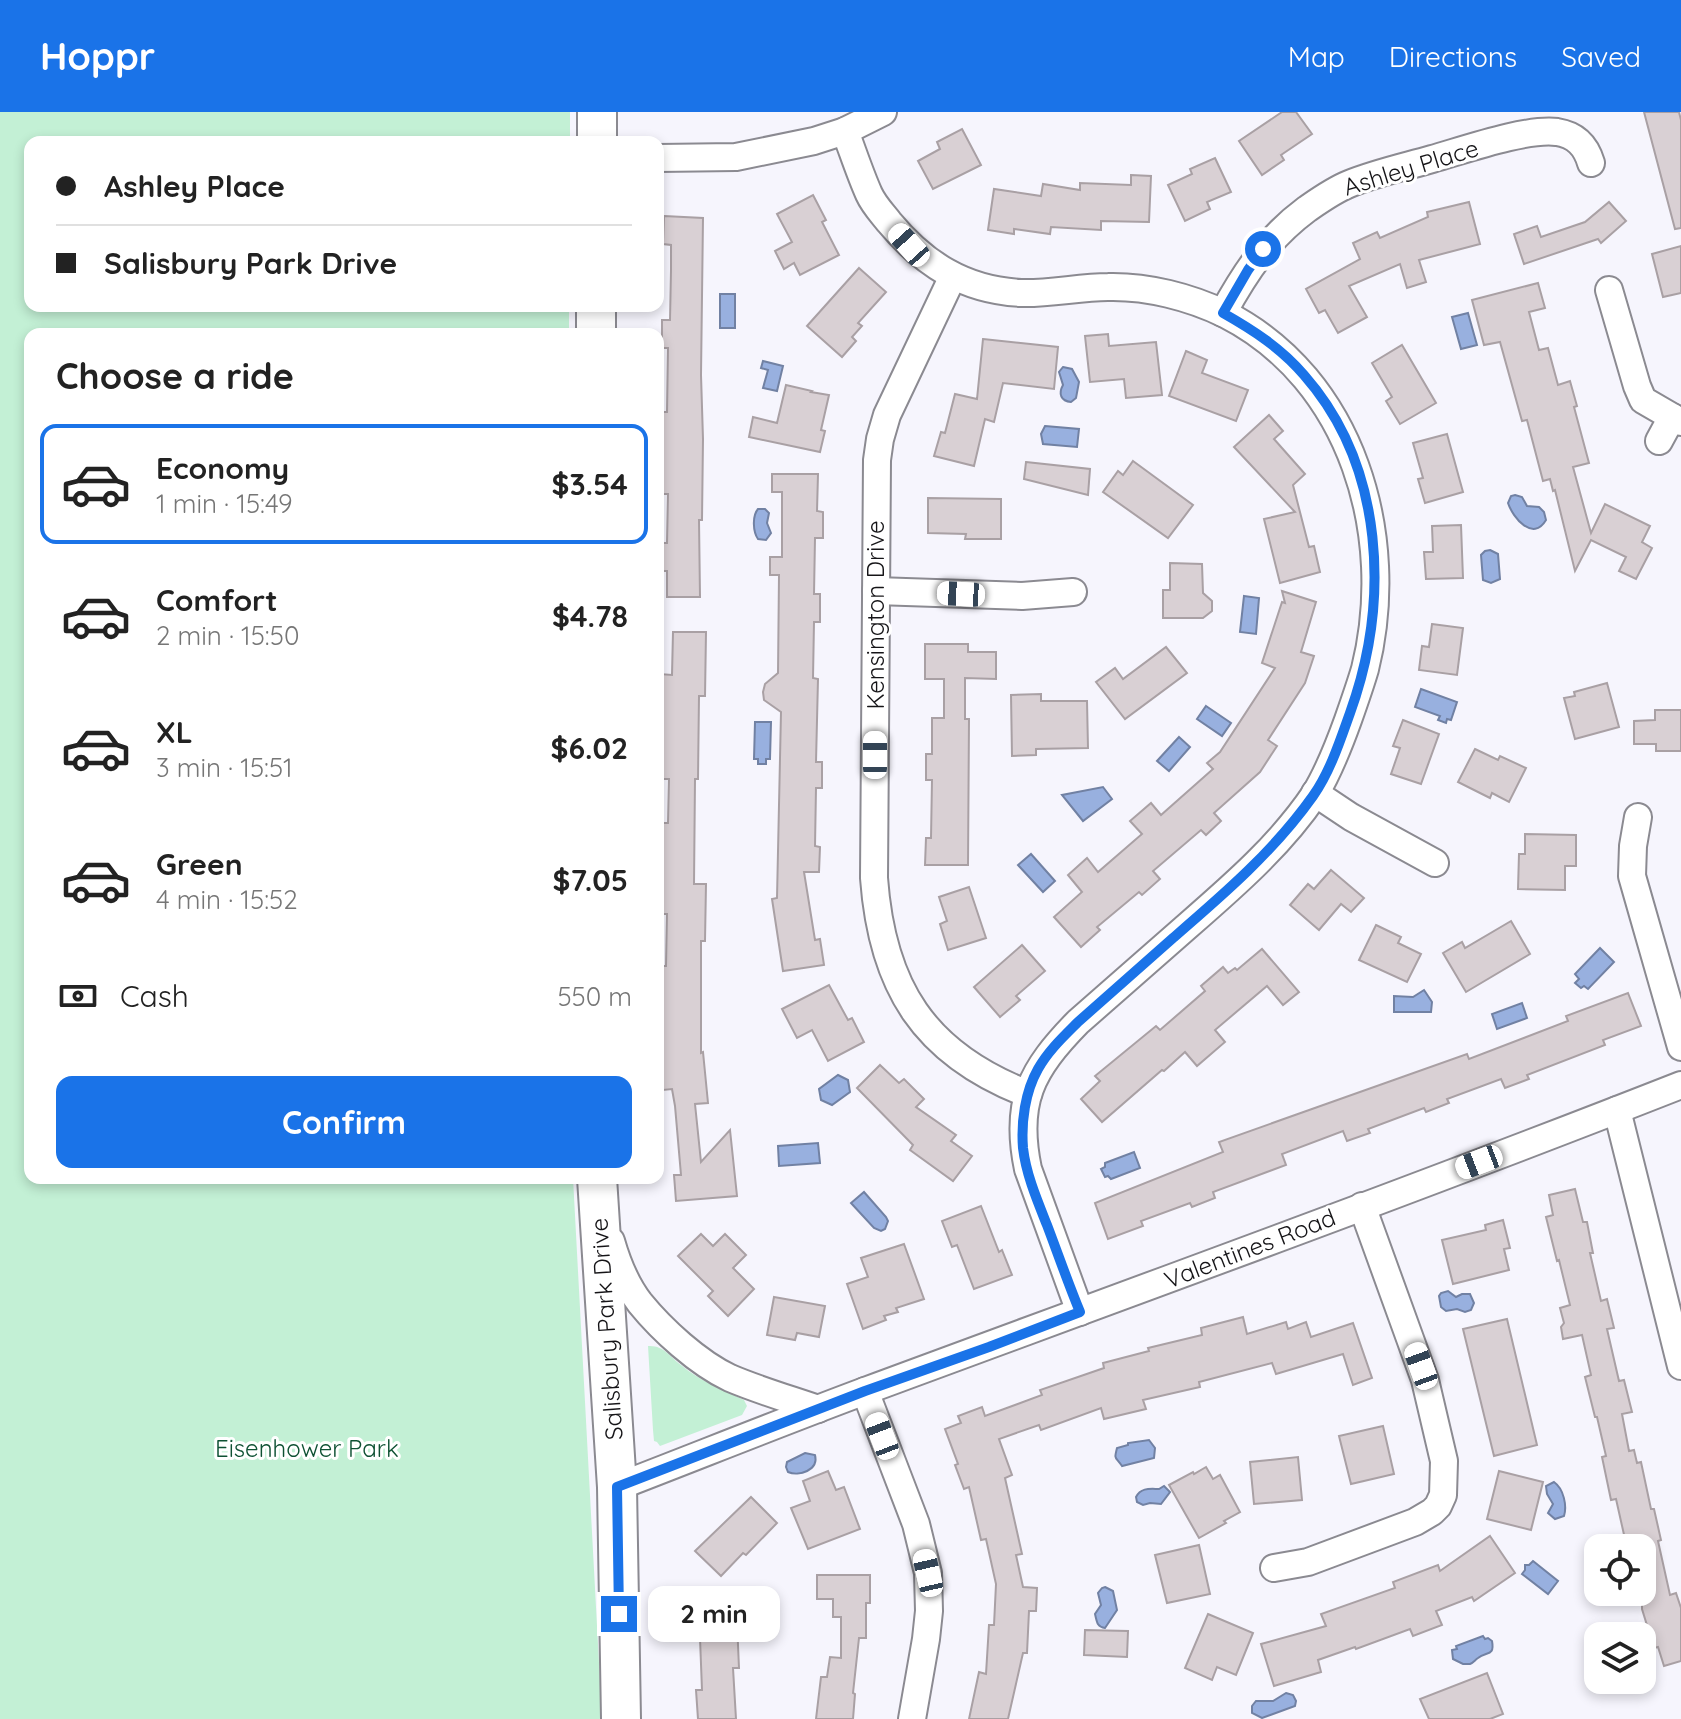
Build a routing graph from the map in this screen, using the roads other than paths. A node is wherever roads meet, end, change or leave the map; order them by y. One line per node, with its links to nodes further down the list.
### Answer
1 (597, 112): 4 (main road)
2 (883, 112): 3 (street)
3 (845, 131): 5 (street); 7 (street)
4 (597, 136)
5 (664, 158)
6 (1591, 163): 9 (street, Ashley Place)
7 (953, 276): 9 (street); 12 (street, Kensington Drive)
8 (1609, 290): 10 (street)
9 (1223, 313): 14 (street)
10 (1677, 419): 11 (street)
11 (1659, 441)
12 (876, 591): 13 (street); 19 (street, Kensington Drive)
13 (1073, 592)
14 (1315, 793): 16 (street); 19 (street)
15 (1638, 817): 17 (street)
16 (1435, 863)
17 (1681, 1047)
18 (1681, 1085): 20 (street, Valentines Road)
19 (1028, 1094): 23 (street)
20 (1617, 1110): 22 (street, Valentines Road); 24 (street)
21 (598, 1187): 26 (street); 27 (main road, Salisbury Park Drive)
22 (1362, 1206): 23 (street, Valentines Road); 28 (street)
23 (1080, 1312): 25 (street, Valentines Road)
24 (1681, 1366)
25 (865, 1391): 26 (street, Valentines Road); 30 (street)
26 (818, 1409): 27 (street, Valentines Road)
27 (617, 1487): 29 (main road, Salisbury Park Drive)
28 (1274, 1568)
29 (621, 1719)
30 (912, 1719)

